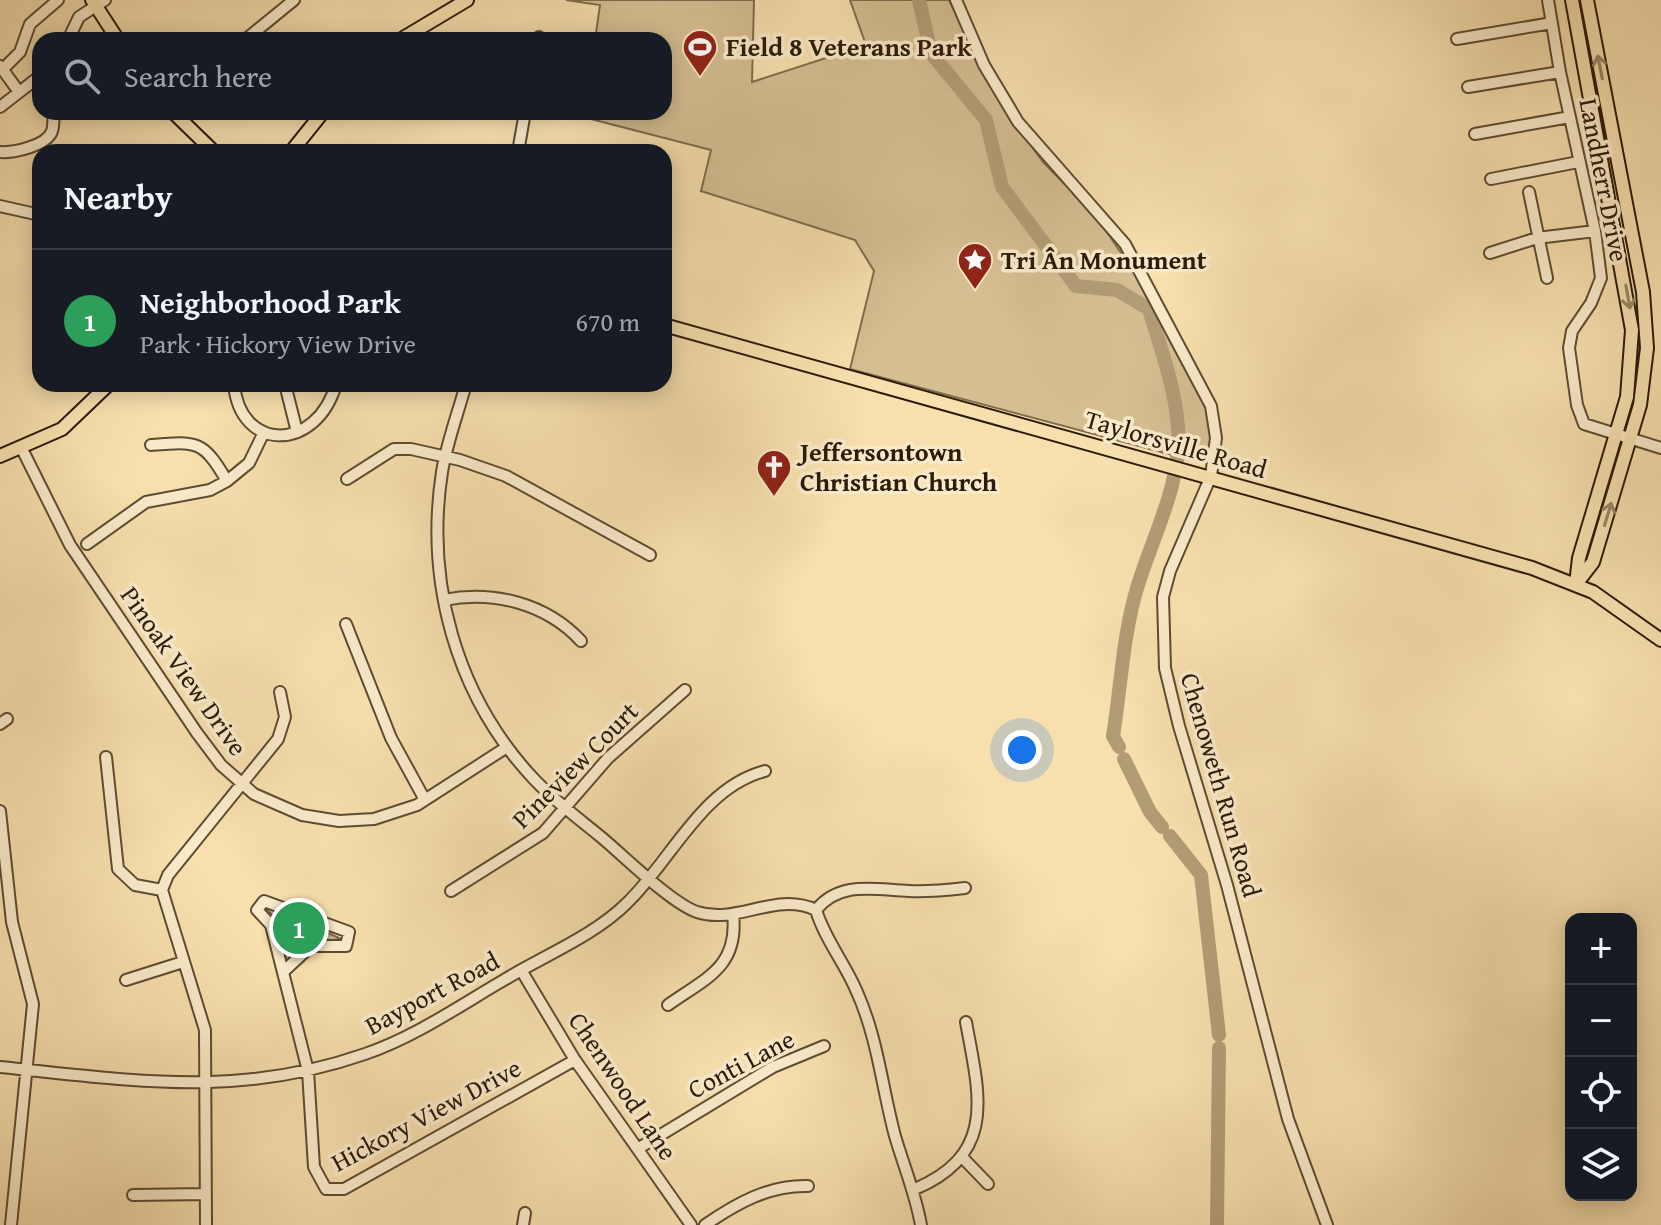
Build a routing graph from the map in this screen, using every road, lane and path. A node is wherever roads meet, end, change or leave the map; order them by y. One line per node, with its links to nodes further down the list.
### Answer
1 (58, 0): 15 (street)
2 (294, 0): 12 (street)
3 (467, 0): 13 (main road)
4 (956, 0): 57 (street, Chenoweth Run Road)
5 (1548, 0): 9 (street, Landherr Drive)
6 (1572, 0): 50 (main road, one-way to 50)
7 (1587, 0): 51 (main road, one-way to 7)
8 (98, 2): 10 (street); 11 (main road)
9 (1552, 23): 14 (street); 16 (street, Landherr Drive)
10 (70, 32)
11 (114, 32)
12 (255, 32)
13 (413, 32)
14 (1457, 39)
15 (1, 67): 19 (street)
16 (1560, 72): 18 (street); 21 (street, Landherr Drive)
17 (32, 82): 19 (street)
18 (1468, 87)
19 (19, 92): 20 (street)
20 (0, 107)
21 (1570, 117): 26 (street); 33 (street, Landherr Drive)
22 (53, 120): 27 (street)
23 (181, 120): 28 (main road)
24 (317, 120): 29 (main road)
25 (524, 120): 30 (street)
26 (1475, 134)
27 (34, 144)
28 (206, 144)
29 (297, 144)
30 (519, 144)
31 (32, 145): 32 (street)
32 (0, 152)
33 (1578, 162): 34 (street); 38 (street, Landherr Drive)
34 (1491, 179)
35 (1529, 192): 39 (street)
36 (0, 206): 37 (street)
37 (32, 213)
38 (1595, 231): 39 (street); 50 (street, Landherr Drive)
39 (1537, 238): 40 (street); 41 (street)
40 (1490, 253)
41 (1547, 278)
42 (672, 327): 57 (main road, Taylorsville Road)
43 (101, 392): 54 (main road)
44 (235, 392): 48 (street)
45 (287, 392): 49 (street)
46 (333, 392): 49 (street)
47 (464, 392): 56 (street)
48 (264, 432): 49 (street); 59 (street)
49 (297, 432)
50 (1615, 435): 51 (street, Landherr Drive); 62 (main road)
51 (1629, 438): 53 (street, Landherr Drive); 62 (main road, one-way to 51)
52 (151, 445): 59 (street)
53 (1661, 448)
54 (22, 449): 55 (main road); 72 (street, Pinoak View Drive)
55 (0, 456)
56 (446, 458): 58 (street); 61 (street); 63 (street)
57 (1211, 476): 62 (main road, Taylorsville Road); 108 (street, Chenoweth Run Road)
58 (347, 479)
59 (227, 481): 60 (street)
60 (87, 544)
61 (650, 555)
62 (1576, 584): 65 (main road, Taylorsville Road)
63 (444, 600): 66 (street); 69 (street)
64 (346, 624): 73 (street)
65 (1661, 640)
66 (581, 641)
67 (685, 690): 74 (street, Pineview Court)
68 (280, 692): 72 (street)
69 (507, 747): 73 (street, Pinoak View Drive); 74 (street)
70 (106, 757): 78 (street)
71 (765, 771): 76 (street, Bayport Road)
72 (241, 784): 73 (street, Pinoak View Drive); 78 (street)
73 (425, 800)
74 (566, 808): 76 (street); 79 (street, Pineview Court)
75 (0, 811): 91 (street)
76 (650, 878): 81 (street); 83 (street, Bayport Road)
77 (965, 888): 80 (street)
78 (162, 890): 82 (street)
79 (451, 891)
80 (816, 910): 81 (street); 98 (street)
81 (733, 914): 86 (street)
82 (183, 962): 85 (street); 93 (street)
83 (521, 970): 89 (street, Chenwood Lane); 92 (street, Bayport Road)
84 (283, 972): 84 (street, Hickory View Drive); 92 (street, Hickory View Drive)
85 (126, 980)
86 (668, 1005)
87 (966, 1022): 95 (street)
88 (824, 1046): 94 (street, Conti Lane)
89 (575, 1060): 92 (street, Hickory View Drive); 94 (street, Chenwood Lane)
90 (0, 1067): 91 (street, Bayport Road)
91 (27, 1070): 93 (street, Bayport Road); 102 (street)
92 (308, 1071): 93 (street, Bayport Road)
93 (203, 1085): 99 (street)
94 (639, 1148): 105 (street, Chenwood Lane)
95 (963, 1158): 96 (street); 98 (street)
96 (988, 1184)
97 (808, 1186): 106 (street)
98 (915, 1189): 107 (street)
99 (205, 1194): 100 (street); 103 (street)
100 (133, 1195)
101 (525, 1213): 104 (street)
102 (11, 1225)
103 (206, 1225)
104 (523, 1225)
105 (691, 1225)
106 (705, 1225)
107 (921, 1225)
108 (1327, 1225)

